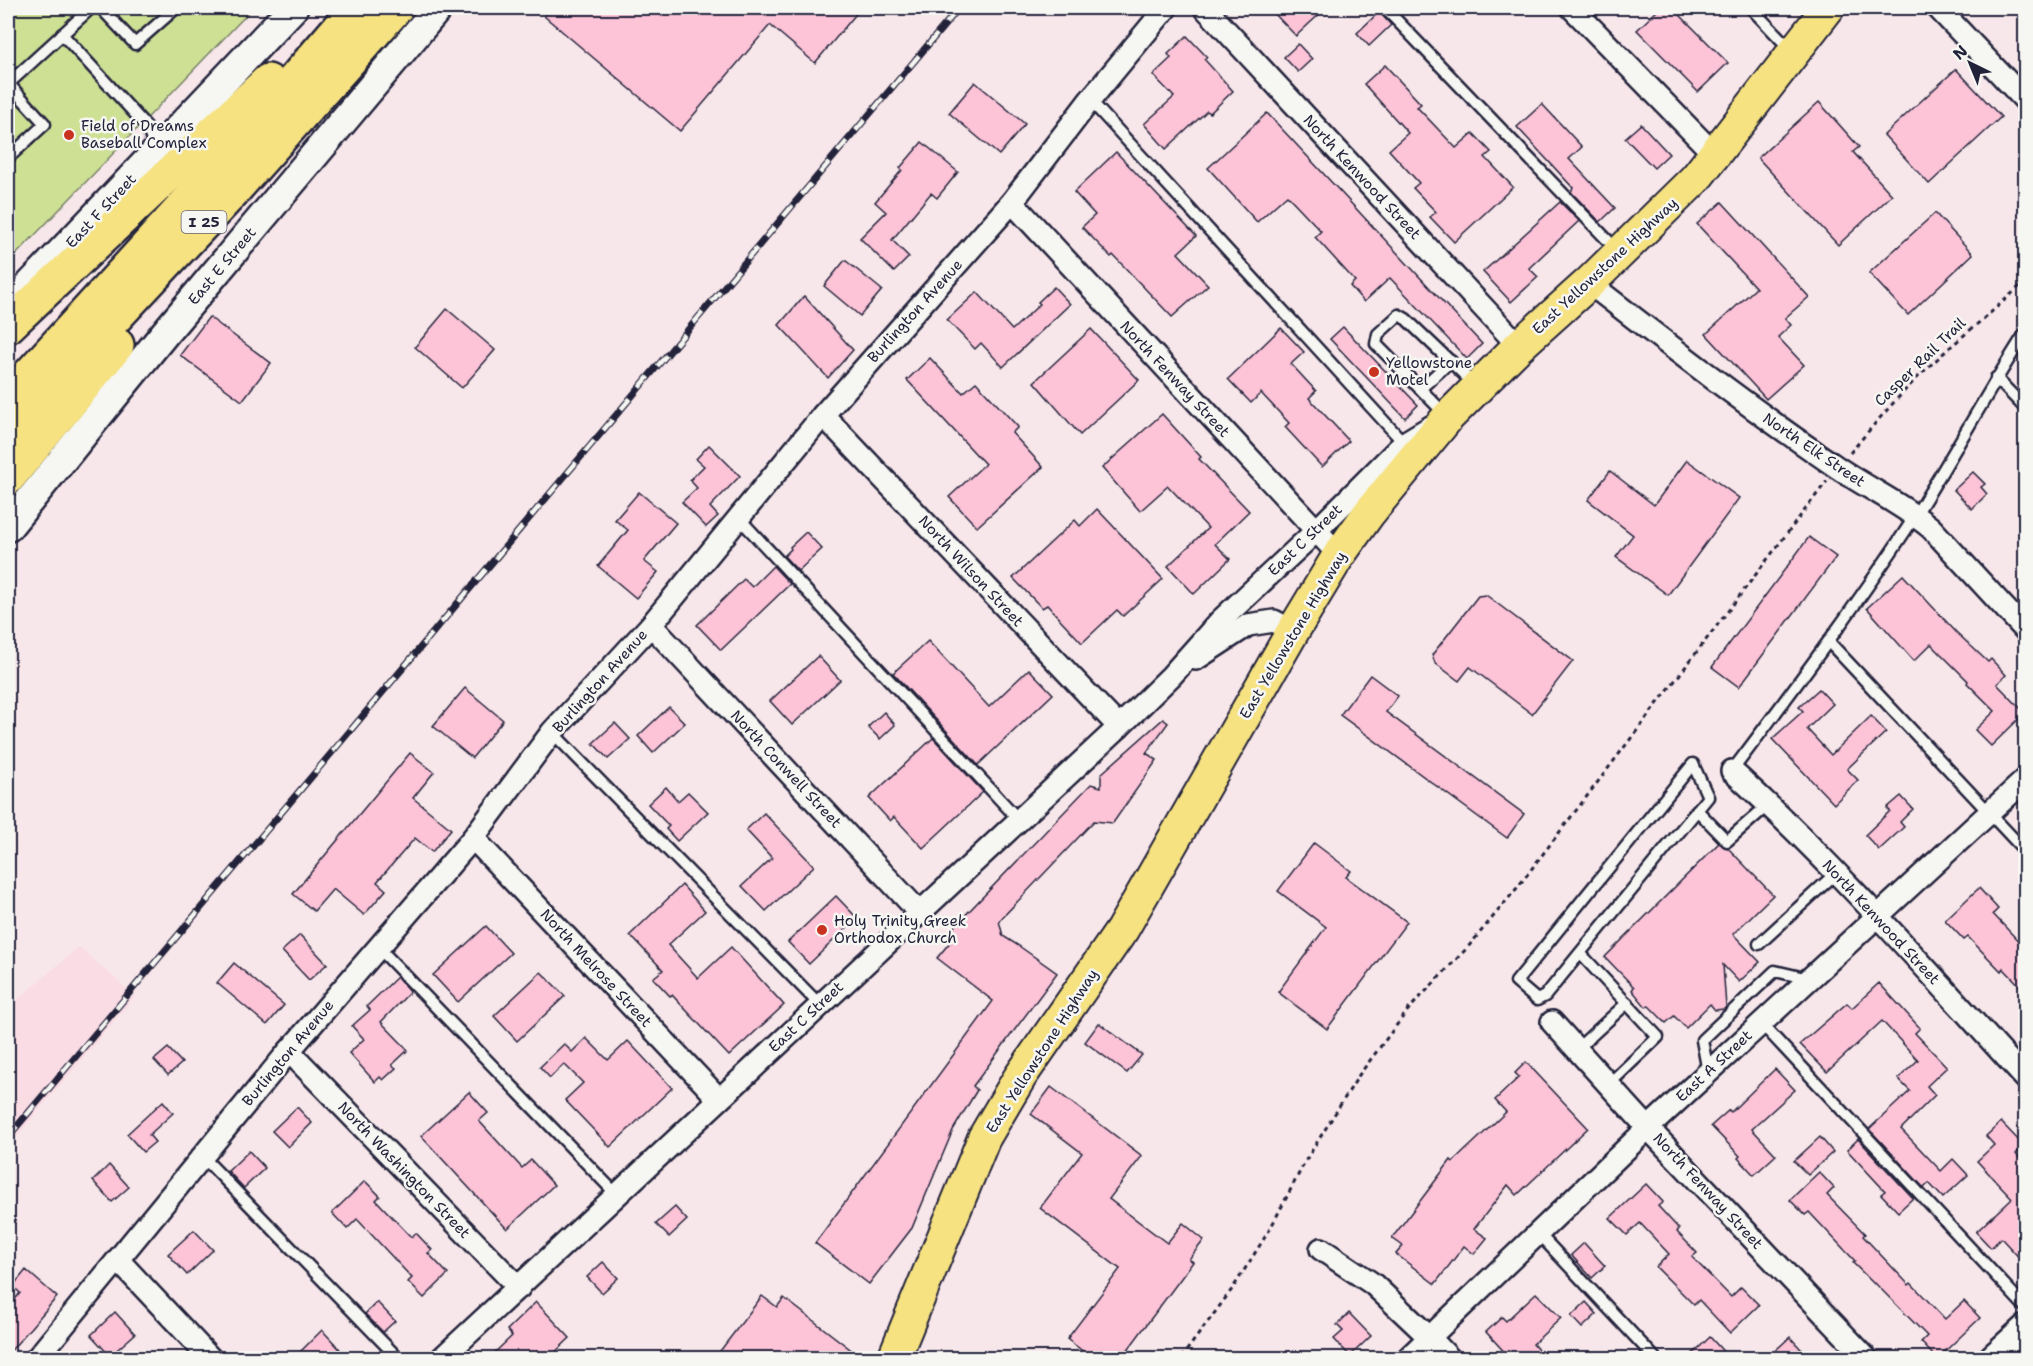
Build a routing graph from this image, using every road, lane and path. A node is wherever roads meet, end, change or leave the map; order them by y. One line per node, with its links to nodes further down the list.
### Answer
1 (92, 8): 16 (lane)
2 (101, 8): 3 (lane)
3 (176, 8)
4 (293, 8): 22 (main road, East F Street)
5 (345, 8): 30 (highway)
6 (356, 8): 37 (highway, I 25)
7 (396, 8): 24 (highway, I 25)
8 (438, 8): 47 (main road, East E Street)
9 (1166, 8): 19 (street, Burlington Avenue)
10 (1205, 8): 32 (street, North Kenwood Street)
11 (1385, 8): 26 (lane)
12 (1572, 8): 21 (street)
13 (1751, 8): 17 (lane)
14 (1828, 8): 17 (main road, East Yellowstone Highway)
15 (1938, 8): 20 (street)
16 (62, 34): 18 (lane); 22 (lane)
17 (1793, 53): 21 (main road, East Yellowstone Highway)
18 (8, 83): 23 (lane)
19 (1090, 100): 25 (street, Burlington Avenue); 42 (lane)
20 (2025, 101)
21 (1715, 156): 26 (main road, East Yellowstone Highway)
22 (152, 157): 29 (main road, East F Street)
23 (8, 158)
24 (227, 198): 41 (highway, I 25); 44 (highway)
25 (1012, 202): 39 (street, Burlington Avenue); 48 (street, North Fenway Street)
26 (1620, 253): 28 (main road, East Yellowstone Highway)
27 (2025, 280): 43 (path, Casper Rail Trail)
28 (1589, 283): 32 (main road, East Yellowstone Highway); 43 (street, North Elk Street)
29 (8, 309)
30 (8, 326)
31 (2025, 332): 34 (lane)
32 (1519, 346): 35 (main road, East Yellowstone Highway)
33 (1450, 361): 35 (lane); 36 (lane); 36 (lane)
34 (1996, 378): 38 (lane); 45 (lane)
35 (1478, 387): 40 (main road, East Yellowstone Highway)
36 (1420, 389): 40 (lane)
37 (8, 398)
38 (2025, 410)
39 (823, 415): 46 (street, Burlington Avenue); 55 (street, North Wilson Street)
40 (1448, 417): 42 (street, East C Street); 49 (main road, East Yellowstone Highway)
41 (8, 432)
42 (1404, 443): 48 (street, East C Street)
43 (1837, 468): 45 (street, North Elk Street); 97 (path, Casper Rail Trail)
44 (8, 478)
45 (1915, 515): 52 (street, North Elk Street); 53 (lane)
46 (738, 516): 50 (street, Burlington Avenue); 62 (lane)
47 (8, 527)
48 (1315, 531): 49 (street, North Fenway Street); 54 (street, East C Street)
49 (1339, 555): 51 (main road, East Yellowstone Highway)
50 (651, 625): 56 (street, Burlington Avenue); 66 (street, North Conwell Street)
51 (1293, 631): 54 (street, East C Street); 96 (main road, East Yellowstone Highway)
52 (2025, 631)
53 (1829, 642): 57 (lane); 61 (lane)
54 (1171, 676): 55 (street, East C Street)
55 (1119, 727): 62 (street, East C Street)
56 (552, 732): 63 (street, Burlington Avenue); 72 (lane)
57 (1731, 771): 59 (street, North Kenwood Street)
58 (2025, 779): 61 (street, East A Street)
59 (1769, 804): 60 (lane); 65 (street, North Kenwood Street)
60 (1697, 810): 70 (lane); 70 (lane)
61 (1990, 812): 64 (lane); 67 (street, East A Street)
62 (1018, 819): 66 (street, East C Street)
63 (473, 838): 69 (street, Burlington Avenue); 81 (street, North Melrose Street)
64 (2025, 852)
65 (1836, 873): 67 (street, North Kenwood Street); 68 (lane)
66 (920, 913): 72 (street, East C Street)
67 (1878, 917): 71 (street, East A Street); 79 (street, North Kenwood Street)
68 (1759, 944)
69 (378, 947): 77 (street, Burlington Avenue); 84 (lane)
70 (1580, 953): 73 (lane)
71 (1809, 979): 75 (street, East A Street); 78 (lane)
72 (819, 1004): 81 (street, East C Street)
73 (1627, 1004): 76 (lane); 80 (lane)
74 (1552, 1022): 76 (street, North Fenway Street)
75 (1761, 1023): 78 (street, East A Street); 89 (lane)
76 (1577, 1049): 80 (street, North Fenway Street)
77 (289, 1051): 83 (street, Burlington Avenue); 88 (street, North Washington Street)
78 (1708, 1072): 82 (street, East A Street)
79 (2025, 1079)
80 (1609, 1084): 82 (street, North Fenway Street)
81 (719, 1099): 84 (street, East C Street)
82 (1648, 1128): 85 (street, East A Street); 101 (street, North Fenway Street)
83 (202, 1156): 87 (street, Burlington Avenue); 94 (lane)
84 (617, 1195): 88 (street, East C Street)
85 (1538, 1233): 91 (street, East A Street); 100 (lane)
86 (1321, 1249): 91 (street)
87 (119, 1261): 92 (street, Burlington Avenue); 93 (street)
88 (519, 1288): 95 (street, East C Street)
89 (2025, 1308)
90 (2025, 1329): 102 (main road)
91 (1430, 1338): 98 (street, East A Street); 99 (street)
92 (37, 1359)
93 (210, 1359)
94 (398, 1359)
95 (442, 1359)
96 (894, 1359)
97 (1181, 1359)
98 (1408, 1359)
99 (1449, 1359)
100 (1655, 1359)
101 (1866, 1359)
102 (1994, 1359)

